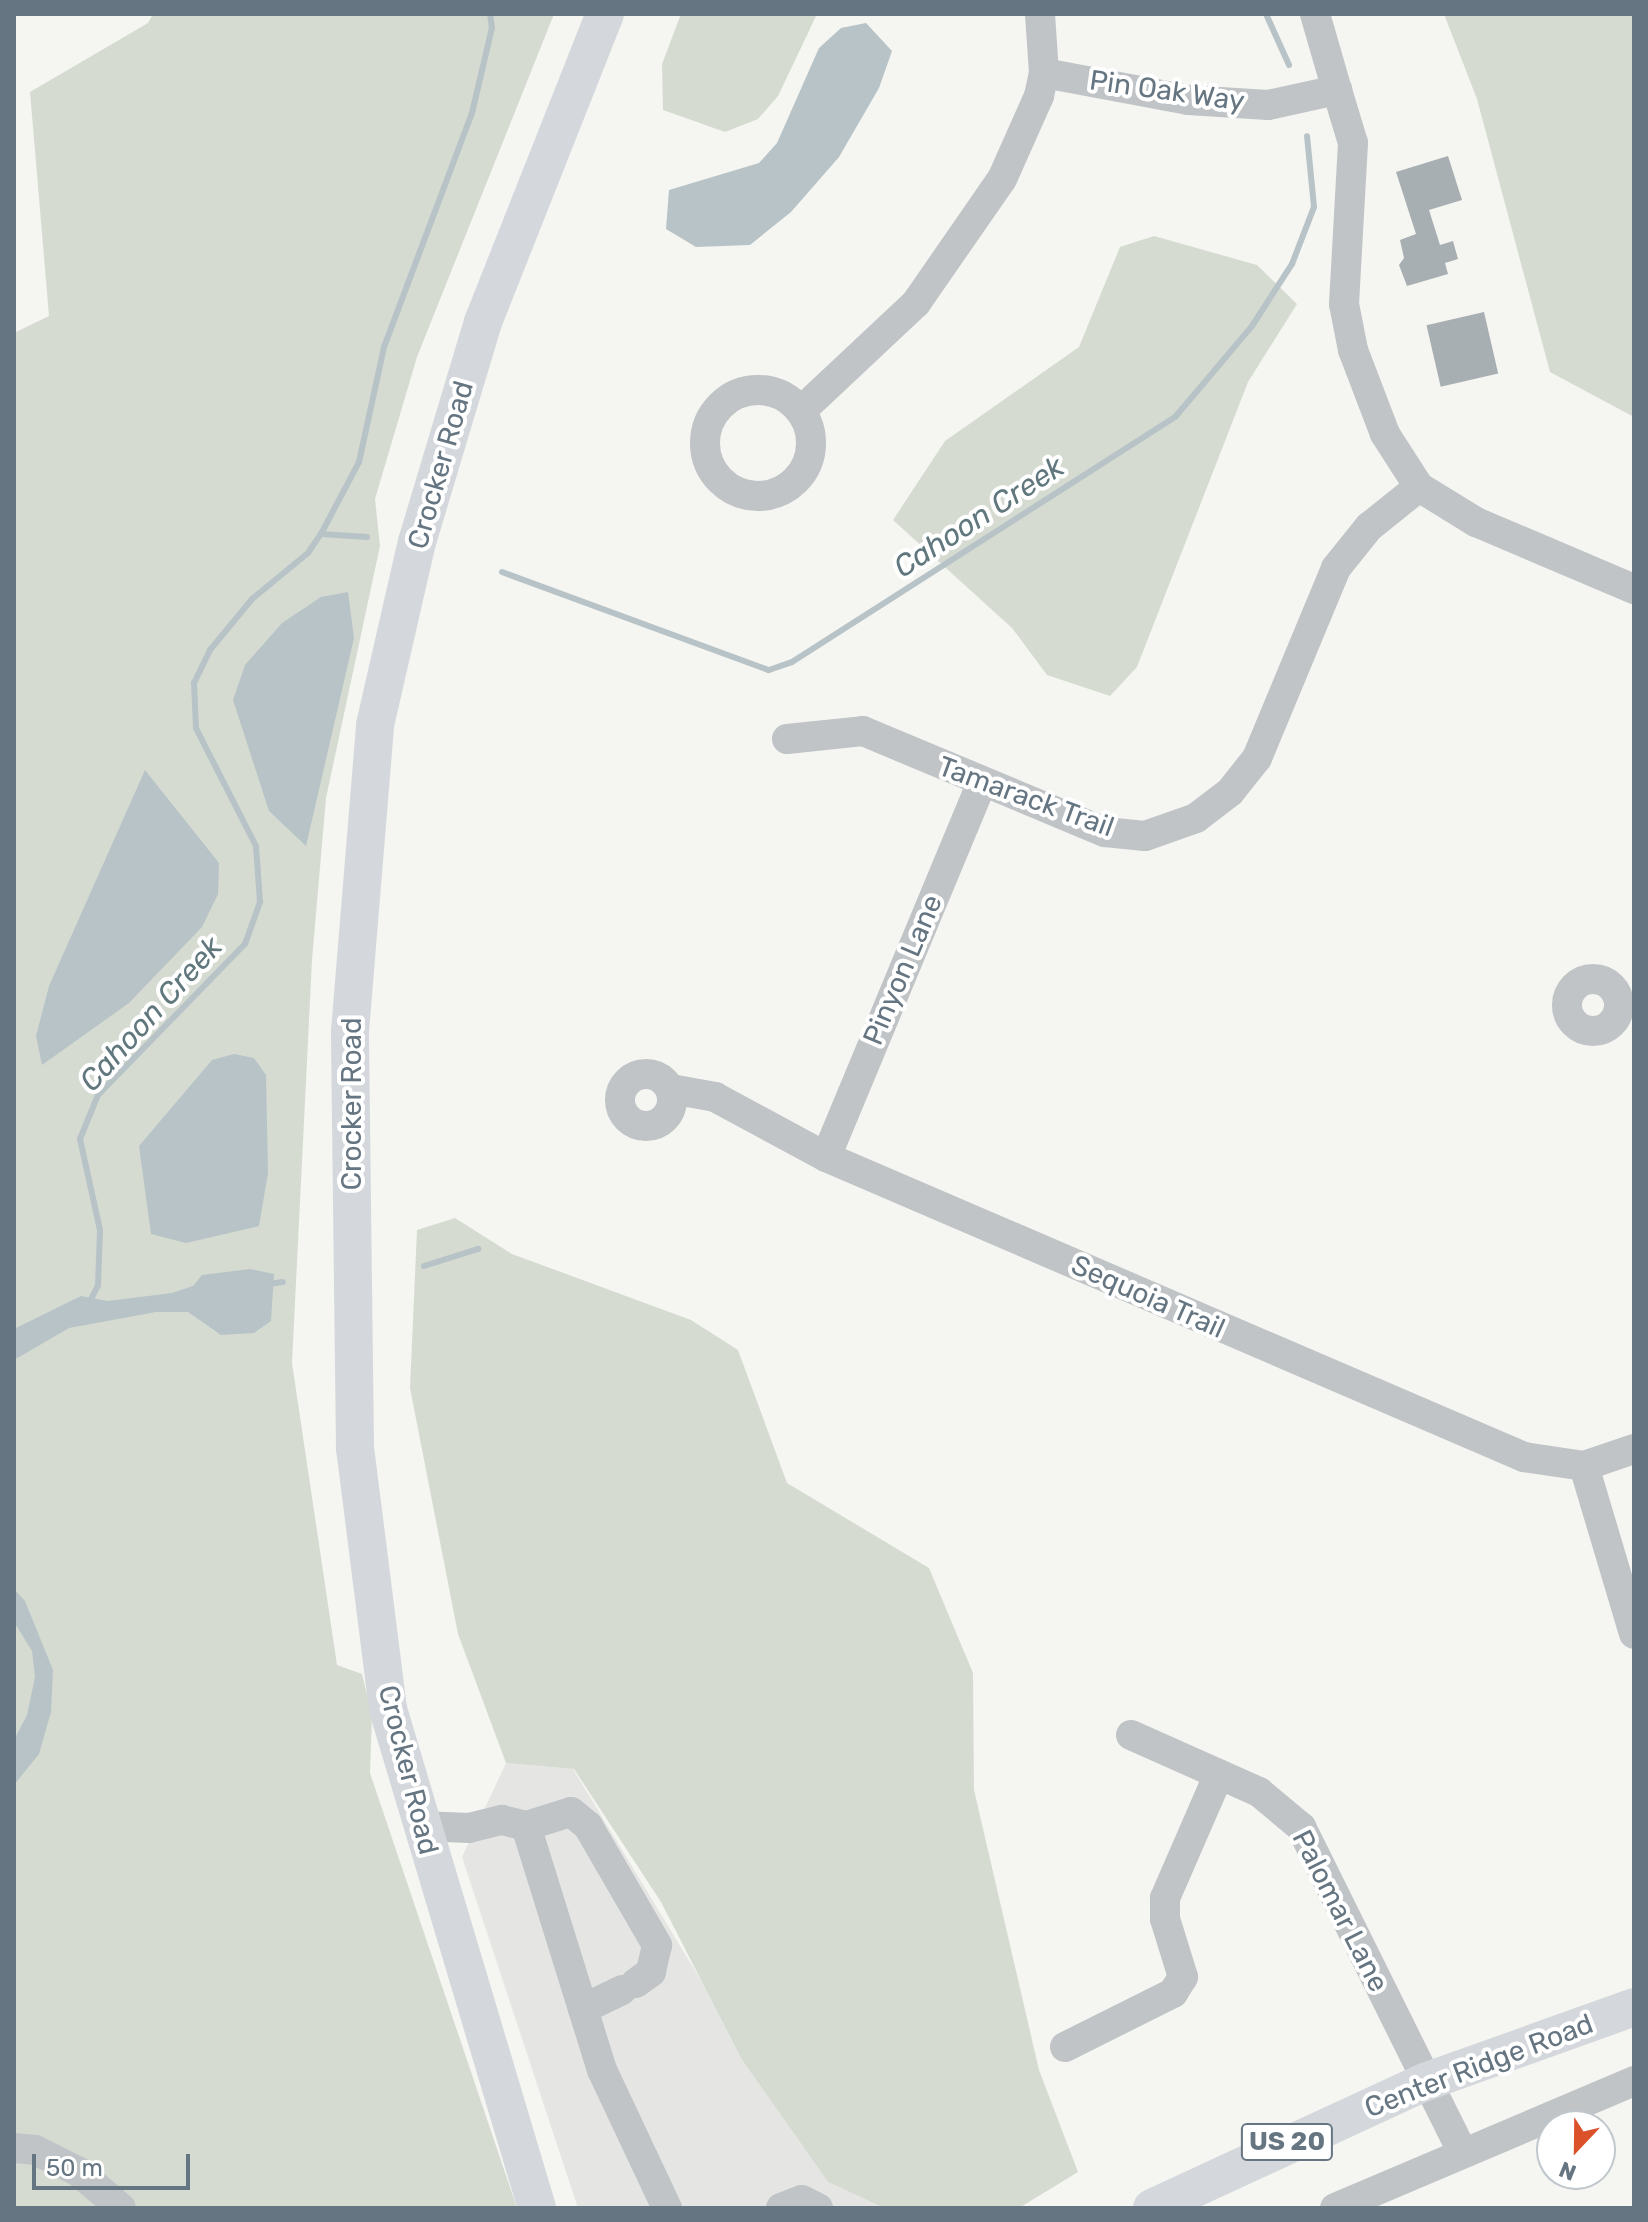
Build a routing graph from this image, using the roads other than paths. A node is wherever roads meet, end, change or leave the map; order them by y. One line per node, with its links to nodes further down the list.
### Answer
1 (605, 14): 18 (main road, Crocker Road)
2 (1040, 14): 4 (street)
3 (1315, 14): 5 (street)
4 (1044, 73): 5 (street, Pin Oak Way); 6 (street)
5 (1337, 90): 7 (street)
6 (801, 411)
7 (1419, 487): 8 (street); 10 (street, Tamarack Trail)
8 (1634, 589)
9 (787, 739): 10 (street, Tamarack Trail)
10 (981, 784): 12 (street, Pinyon Lane)
11 (671, 1089): 12 (street, Sequoia Trail)
12 (826, 1157): 14 (street, Sequoia Trail)
13 (1634, 1449): 14 (street, Sequoia Trail)
14 (1584, 1466): 15 (street)
15 (1634, 1634)
16 (1131, 1735): 17 (street, Palomar Lane)
17 (1219, 1774): 22 (street); 24 (street, Palomar Lane)
18 (421, 1826): 19 (street); 28 (main road, Crocker Road)
19 (526, 1826): 21 (street); 21 (street)
20 (1634, 2007): 24 (main road, Center Ridge Road / US 20)
21 (583, 2009): 29 (street)
22 (1065, 2047)
23 (1634, 2081): 26 (street)
24 (1425, 2082): 26 (street, Palomar Lane); 32 (main road, Center Ridge Road / US 20)
25 (14, 2148): 27 (street)
26 (1462, 2152): 33 (street)
27 (121, 2208)
28 (537, 2208)
29 (667, 2208)
30 (781, 2208): 31 (street)
31 (818, 2208)
32 (1152, 2208)
33 (1335, 2208)

